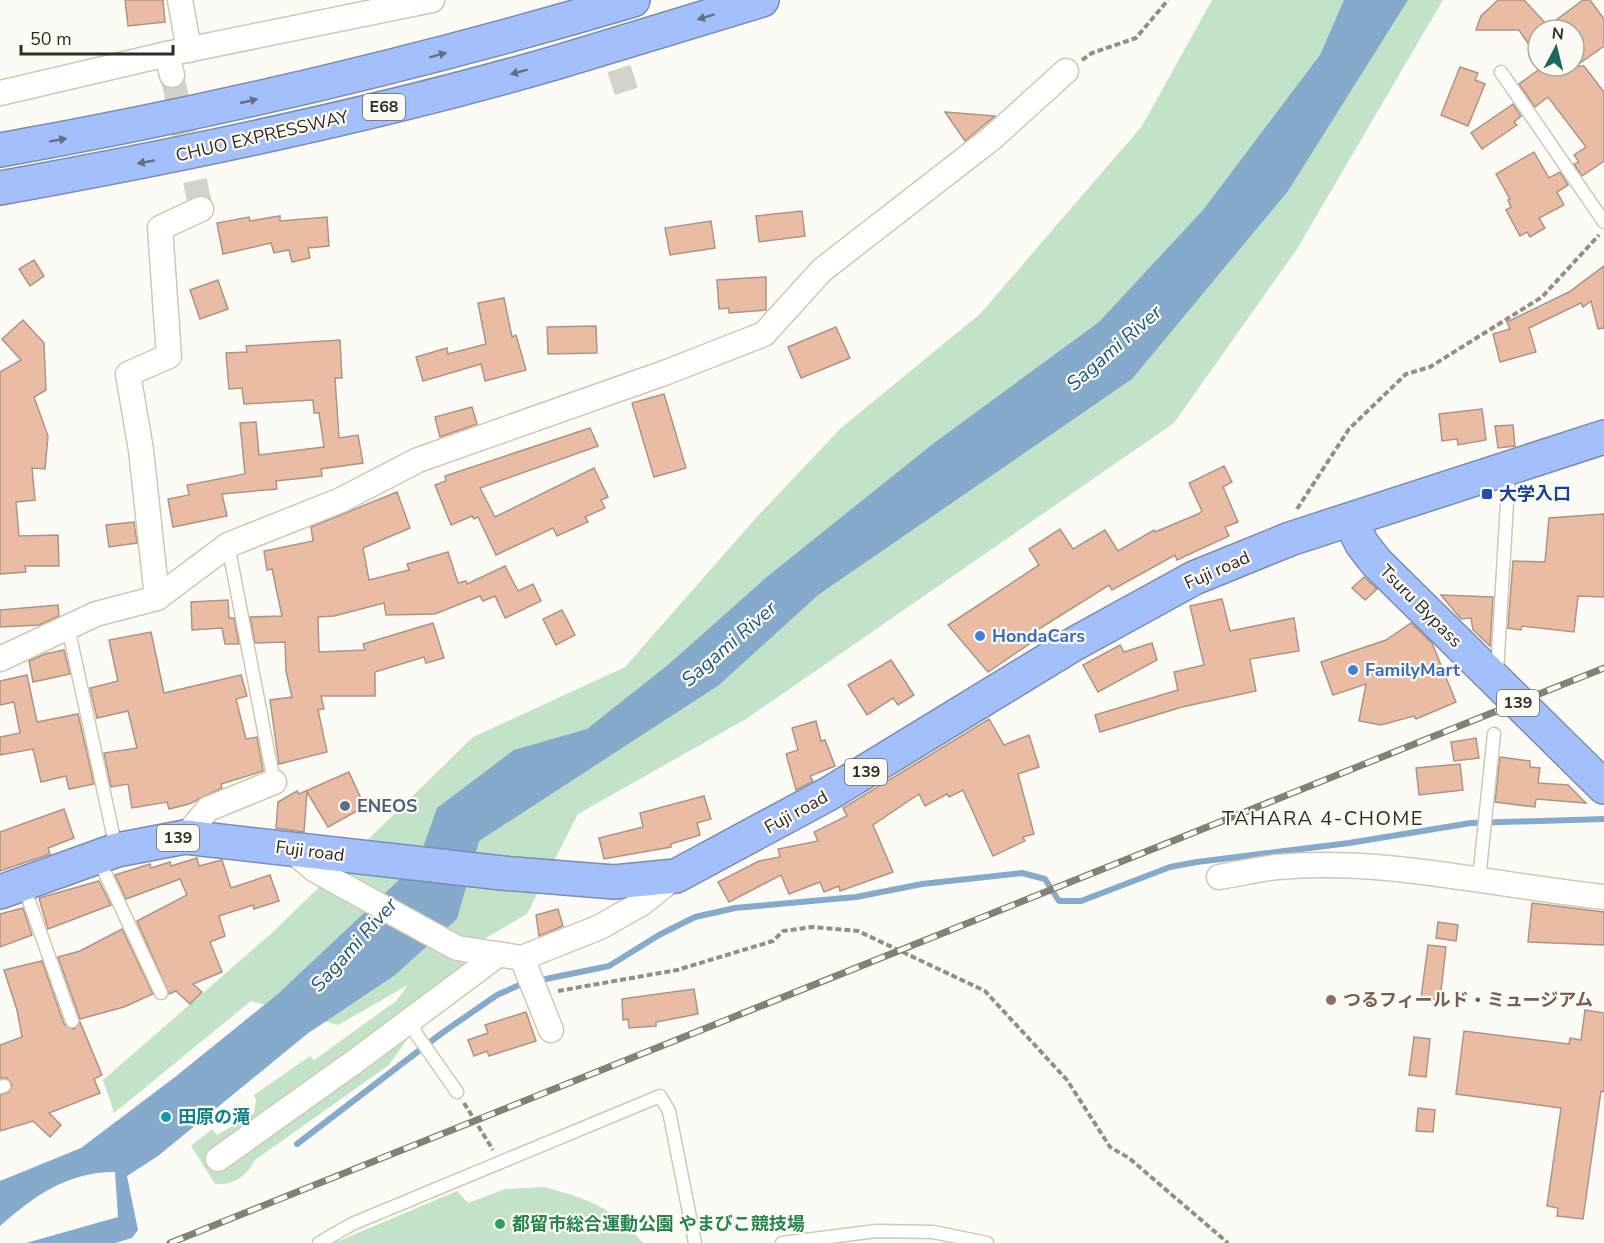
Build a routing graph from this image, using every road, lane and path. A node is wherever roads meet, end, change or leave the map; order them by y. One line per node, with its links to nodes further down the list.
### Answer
1 (180, 0): 6 (street)
2 (432, 0): 6 (street)
3 (633, 0): 10 (highway, CHUO EXPRESSWAY / E68, one-way to 3)
4 (762, 0): 11 (highway, CHUO EXPRESSWAY / E68, one-way to 11)
5 (1168, 0): 7 (path)
6 (176, 60): 9 (street)
7 (1066, 72): 19 (street)
8 (1501, 72): 13 (lane)
9 (0, 93)
10 (0, 150)
11 (0, 188)
12 (201, 209): 20 (street)
13 (1604, 222)
14 (1604, 230): 18 (path)
15 (1604, 437): 16 (highway, Fuji road / 139)
16 (1509, 468): 17 (highway, Fuji road / 139); 23 (lane)
17 (1350, 520): 18 (highway, Fuji road / 139); 23 (highway, Tsuru Bypass / 139)
18 (1290, 538): 30 (highway, Fuji road / 139)
19 (228, 545): 20 (street); 25 (lane)
20 (158, 598): 21 (street)
21 (68, 627): 22 (street); 29 (lane)
22 (0, 659)
23 (1497, 681): 26 (highway, Tsuru Bypass / 139)
24 (1494, 734): 32 (lane)
25 (274, 782): 27 (street)
26 (1604, 787)
27 (185, 837): 28 (highway, Fuji road / 139); 29 (highway, Fuji road / 139)
28 (290, 848): 30 (highway, Fuji road / 139); 35 (street)
29 (107, 854): 33 (highway, Fuji road / 139); 37 (lane)
30 (676, 876): 36 (street)
31 (1219, 878): 32 (street)
32 (1479, 879): 34 (street)
33 (11, 887): 38 (lane)
34 (1604, 897)
35 (499, 954): 36 (street); 39 (street)
36 (530, 978): 40 (street); 48 (path)
37 (161, 993)
38 (72, 1021)
39 (413, 1028): 41 (lane); 42 (street)
40 (551, 1030)
41 (457, 1092): 43 (path)
42 (218, 1160)
43 (500, 1161): 44 (lane); 45 (lane)
44 (319, 1243)
45 (695, 1243)
46 (782, 1243): 47 (lane)
47 (987, 1243)
48 (1228, 1243)

